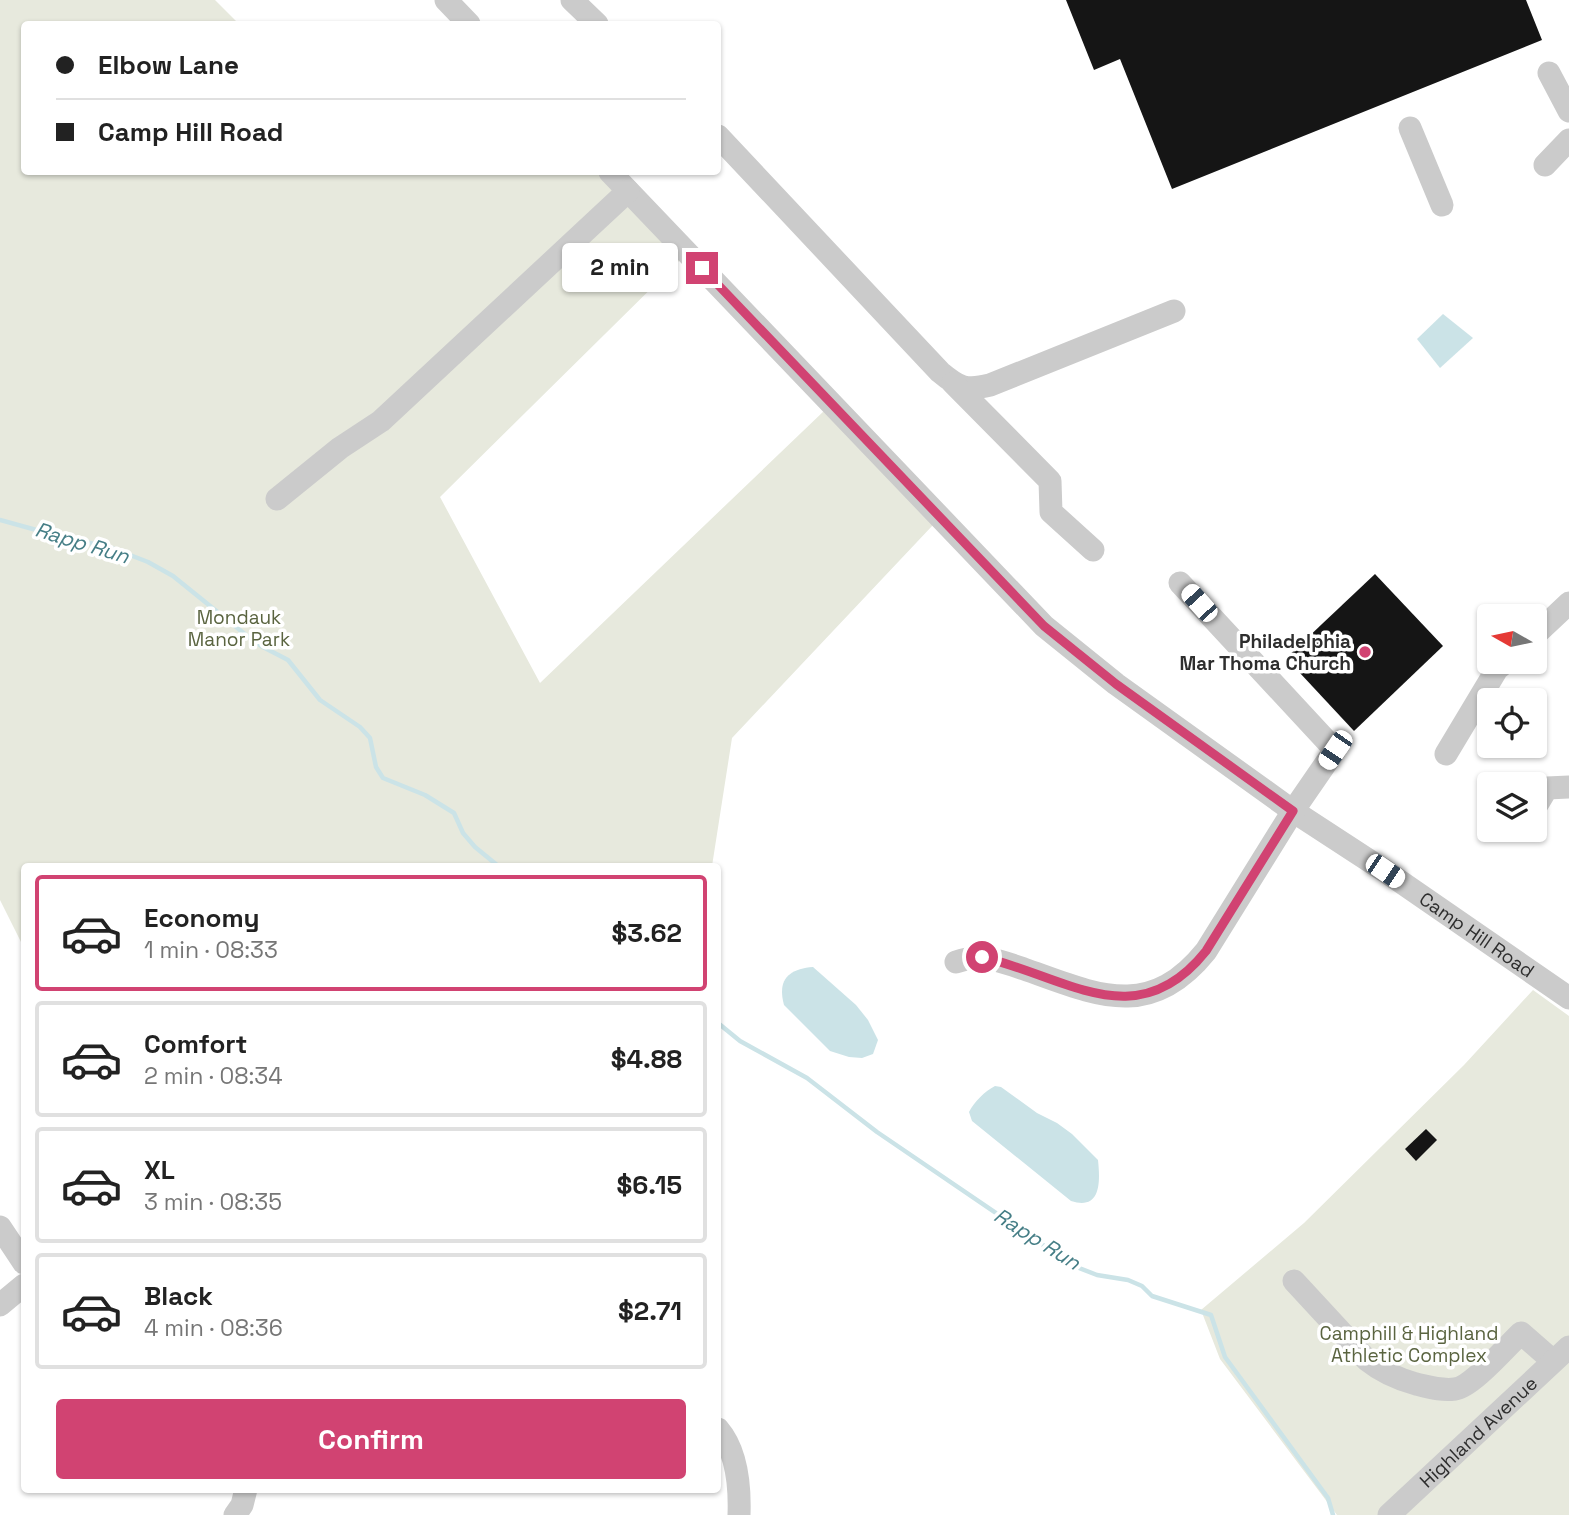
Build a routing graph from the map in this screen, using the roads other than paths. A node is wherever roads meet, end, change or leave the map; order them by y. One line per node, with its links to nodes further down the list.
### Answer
1 (446, 0): 3 (street)
2 (572, 0): 4 (street)
3 (466, 21)
4 (594, 21)
5 (1549, 74): 6 (street)
6 (1569, 111)
7 (1410, 128): 13 (street)
8 (721, 139): 15 (street)
9 (1569, 140): 10 (street)
10 (1545, 165)
11 (613, 175): 12 (street, Camp Hill Road)
12 (628, 191): 16 (street); 25 (street, Camp Hill Road)
13 (1442, 205)
14 (1174, 311): 15 (street)
15 (953, 383): 17 (street)
16 (277, 499)
17 (1093, 550)
18 (1181, 583): 25 (street)
19 (1569, 603): 20 (street)
20 (1547, 624)
21 (1494, 674): 22 (street)
22 (1446, 754)
23 (1569, 787): 24 (street)
24 (1547, 788)
25 (1293, 811): 26 (street); 27 (street, Camp Hill Road)
26 (956, 962)
27 (1569, 998)
28 (0, 1227): 29 (street)
29 (21, 1258)
30 (1294, 1281): 33 (street)
31 (21, 1288): 32 (street)
32 (0, 1305)
33 (1561, 1354): 38 (street, Highland Avenue)
34 (721, 1433): 37 (street)
35 (245, 1493): 36 (street)
36 (235, 1515)
37 (739, 1515)
38 (1389, 1515)

